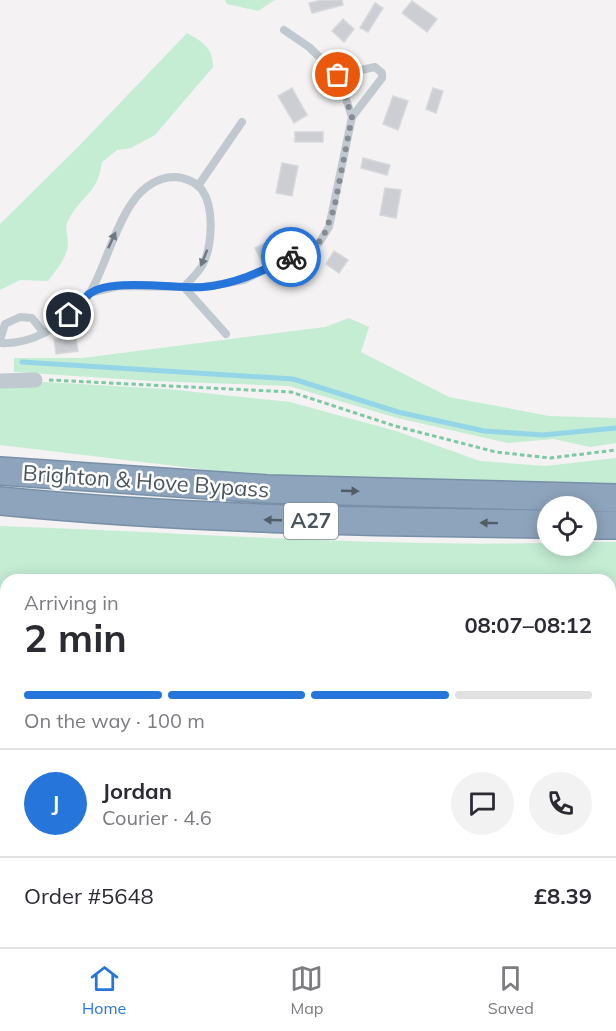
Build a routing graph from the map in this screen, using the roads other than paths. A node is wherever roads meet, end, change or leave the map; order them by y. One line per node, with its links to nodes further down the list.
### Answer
1 (284, 30): 2 (lane)
2 (338, 75): 3 (lane); 3 (lane)
3 (352, 117): 6 (lane)
4 (242, 122): 5 (lane)
5 (198, 186): 6 (lane, one-way to 6); 7 (lane, one-way to 5)
6 (184, 287): 7 (lane); 9 (lane)
7 (89, 293): 8 (lane)
8 (44, 333): 10 (lane); 10 (lane)
9 (226, 334)
10 (0, 341)
11 (35, 380): 12 (street)
12 (0, 381)
13 (0, 452): 15 (highway, A27)
14 (0, 471): 15 (highway, Brighton & Hove Bypass / A27)
15 (166, 482): 16 (highway, Brighton & Hove Bypass / A27, one-way to 16)
16 (616, 498)
17 (0, 501): 19 (highway, Brighton & Hove Bypass / A27)
18 (0, 509): 19 (highway, A27)
19 (75, 509): 20 (highway, Brighton & Hove Bypass / A27, one-way to 19)
20 (537, 524)
21 (597, 525): 22 (highway)
22 (616, 525)

